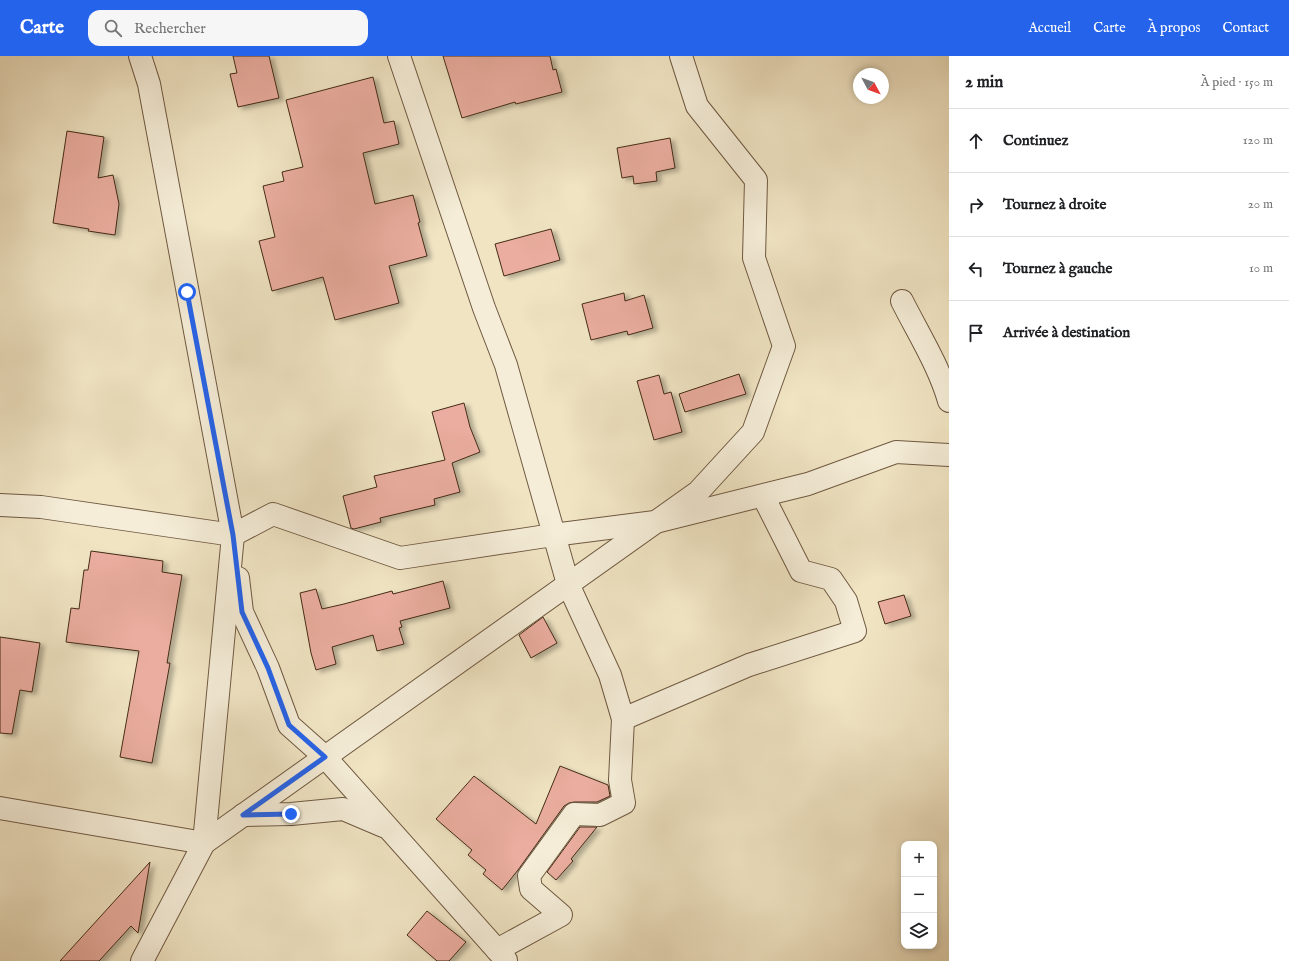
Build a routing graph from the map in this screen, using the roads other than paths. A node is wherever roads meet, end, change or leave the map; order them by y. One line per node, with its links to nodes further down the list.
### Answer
1 (140, 56): 10 (street)
2 (399, 56): 11 (street)
3 (681, 56): 9 (street)
4 (902, 301): 5 (street)
5 (949, 401)
6 (949, 455): 7 (street)
7 (763, 496): 9 (street); 13 (street)
8 (0, 505): 10 (street)
9 (655, 522): 11 (street); 12 (street)
10 (233, 535): 11 (street); 14 (street); 18 (street)
11 (553, 535): 12 (street)
12 (568, 584): 13 (street); 14 (street)
13 (623, 719): 19 (street)
14 (325, 757): 16 (street); 17 (street)
15 (0, 808): 18 (street)
16 (243, 815): 17 (street); 18 (street)
17 (388, 828): 19 (street)
18 (204, 843): 20 (street)
19 (502, 956)
20 (150, 958)

